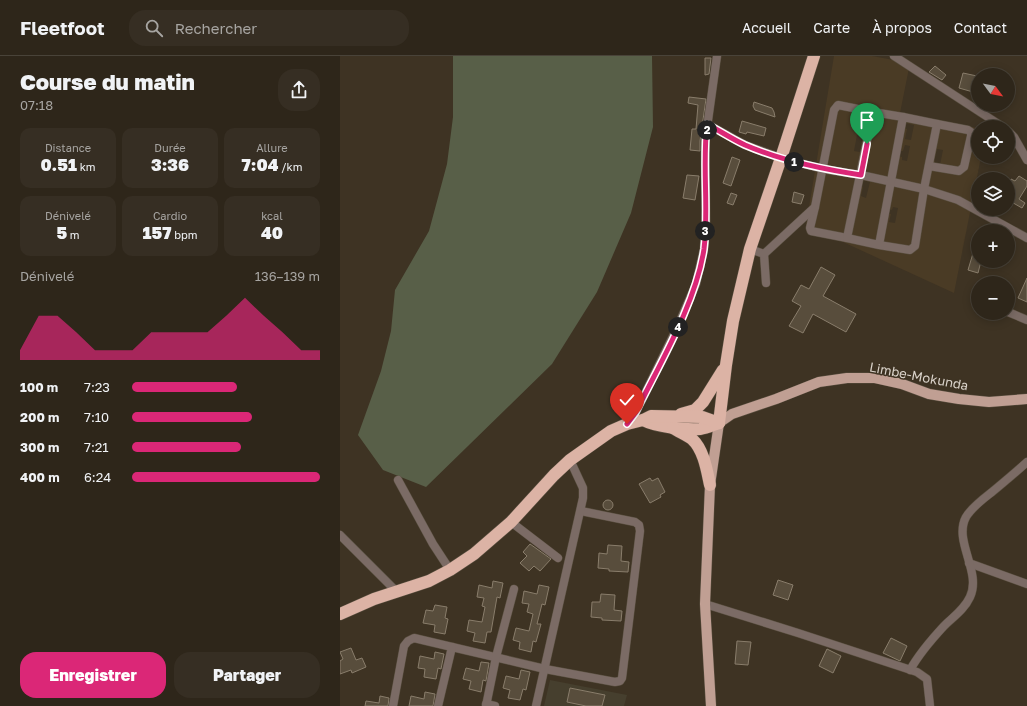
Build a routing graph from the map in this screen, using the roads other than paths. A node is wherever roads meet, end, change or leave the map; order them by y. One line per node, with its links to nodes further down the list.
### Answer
1 (717, 56): 7 (street)
2 (814, 56): 10 (highway)
3 (894, 56): 6 (street)
4 (873, 112): 5 (street); 13 (street); 14 (street)
5 (903, 117): 8 (street); 15 (street)
6 (992, 120)
7 (707, 124): 10 (street); 30 (street)
8 (937, 124): 12 (street); 12 (street)
9 (1015, 139): 11 (street)
10 (782, 158): 13 (street); 21 (highway)
11 (1027, 160)
12 (929, 166): 16 (street)
13 (823, 170): 14 (street); 17 (street)
14 (861, 175): 15 (street); 18 (street)
15 (891, 181): 16 (street); 20 (street)
16 (924, 188): 19 (street); 20 (street)
17 (815, 207): 18 (street); 22 (street)
18 (847, 238): 20 (street)
19 (1027, 238)
20 (879, 245)
21 (750, 249): 22 (street); 26 (highway)
22 (764, 254): 23 (street)
23 (766, 283)
24 (1015, 315): 25 (street)
25 (1027, 320)
26 (726, 365): 28 (highway); 29 (highway)
27 (1027, 399): 29 (main road, Limbe-Mokunda)
28 (673, 422): 29 (highway); 30 (highway); 34 (highway)
29 (719, 423): 34 (main road)
30 (627, 424): 31 (highway)
31 (570, 460): 35 (street); 36 (highway)
32 (1027, 462): 39 (street)
33 (398, 480): 40 (street)
34 (710, 485): 44 (main road)
35 (580, 511): 48 (street); 48 (street)
36 (511, 522): 38 (street); 40 (highway)
37 (340, 535): 43 (street)
38 (558, 558)
39 (969, 563): 41 (street); 49 (street)
40 (450, 570): 43 (highway)
41 (1027, 584)
42 (514, 589): 47 (street)
43 (396, 591): 45 (highway)
44 (705, 604): 49 (street); 55 (main road)
45 (340, 614)
46 (452, 647): 47 (street); 51 (street); 52 (street)
47 (496, 657): 48 (street); 50 (street)
48 (545, 669): 54 (street)
49 (910, 670): 56 (street)
50 (486, 705): 53 (street)
51 (393, 706)
52 (438, 706)
53 (495, 706)
54 (536, 706)
55 (711, 706)
56 (930, 706)

